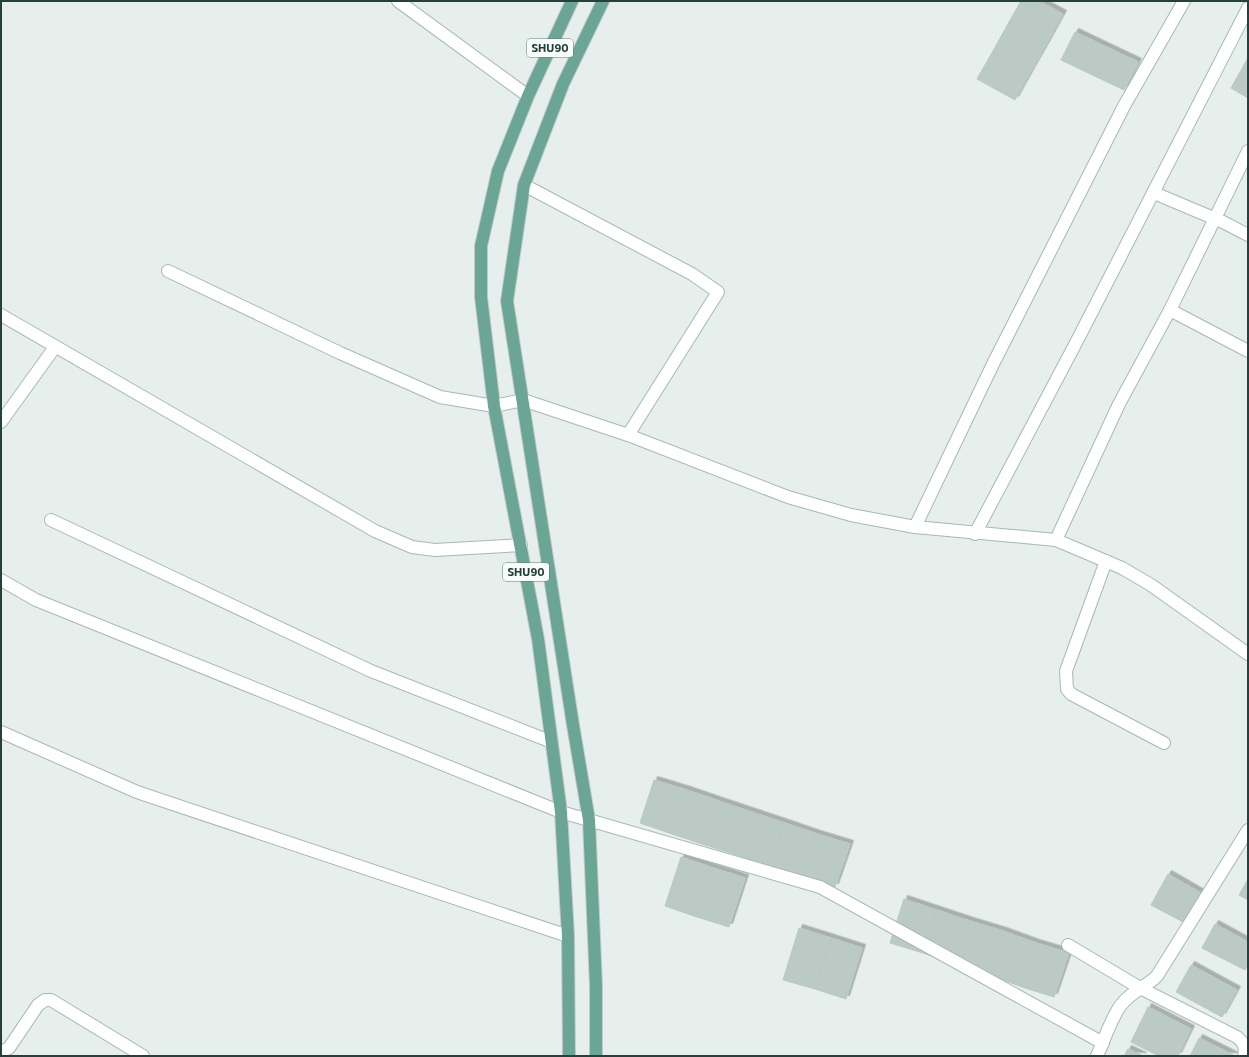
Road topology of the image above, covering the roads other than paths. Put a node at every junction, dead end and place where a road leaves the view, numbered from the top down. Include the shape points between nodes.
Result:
1 (398, 1) edge
2 (572, 1) edge
3 (603, 1) edge
4 (1184, 1) edge
5 (1248, 8) edge
6 (528, 96) junction
7 (1248, 151) edge
8 (524, 185) junction
9 (1154, 193) junction
10 (1215, 220) junction
11 (1248, 235) edge
12 (168, 271) dead end
13 (1170, 310) junction
14 (1, 315) edge
15 (55, 347) junction
16 (1248, 351) edge
17 (523, 400) junction
18 (494, 406) junction
19 (1, 422) edge
20 (628, 435) junction
21 (51, 520) dead end
22 (915, 527) junction
23 (975, 534) junction
24 (1056, 540) junction
25 (521, 545) junction
26 (1106, 561) junction
27 (1, 580) edge
28 (1248, 654) edge
29 (1, 732) edge
30 (552, 742) junction
31 (1164, 743) dead end
32 (561, 812) junction
33 (589, 820) junction
34 (1248, 830) edge
35 (568, 936) junction
36 (1068, 945) dead end
37 (1140, 988) junction
38 (1103, 1043) junction
39 (1, 1052) edge
40 (143, 1056) edge
41 (568, 1056) edge
42 (596, 1056) edge
43 (1097, 1056) edge
44 (1244, 1056) edge

1 - 6 street
2 - 6 main road, SHU90
3 - 8 main road via 563,84
4 - 22 street via 1124,106 993,364
5 - 9 street
6 - 18 main road, SHU90 via 498,171 481,246 481,297
7 - 10 street
8 - 17 main road via 507,301
8 - 20 street via 692,274 718,292
9 - 10 street
9 - 23 street
10 - 11 street
10 - 13 street
12 - 18 street via 440,398
13 - 16 street
13 - 24 street via 1119,404
14 - 15 street
15 - 19 street
15 - 25 street via 375,531 412,547 435,550
17 - 18 street
17 - 20 street
17 - 33 main road
18 - 25 main road, SHU90
20 - 22 street via 788,497 851,515
21 - 30 street via 371,671
22 - 23 street
23 - 24 street
24 - 26 street
25 - 30 main road, SHU90 via 538,639
26 - 28 street via 1151,585
26 - 31 street via 1066,671 1067,689 1071,694
27 - 32 street via 36,600
29 - 35 street via 137,792
30 - 32 main road, SHU90
32 - 33 street
32 - 35 main road, SHU90
33 - 38 street via 820,887
33 - 42 main road via 596,986
34 - 37 street via 1157,976
35 - 41 main road, SHU90
36 - 37 street
37 - 38 street via 1121,1006
37 - 44 street via 1237,1037 1244,1042
38 - 43 street
39 - 40 street via 9,1048 38,1005 45,1000 51,1000

